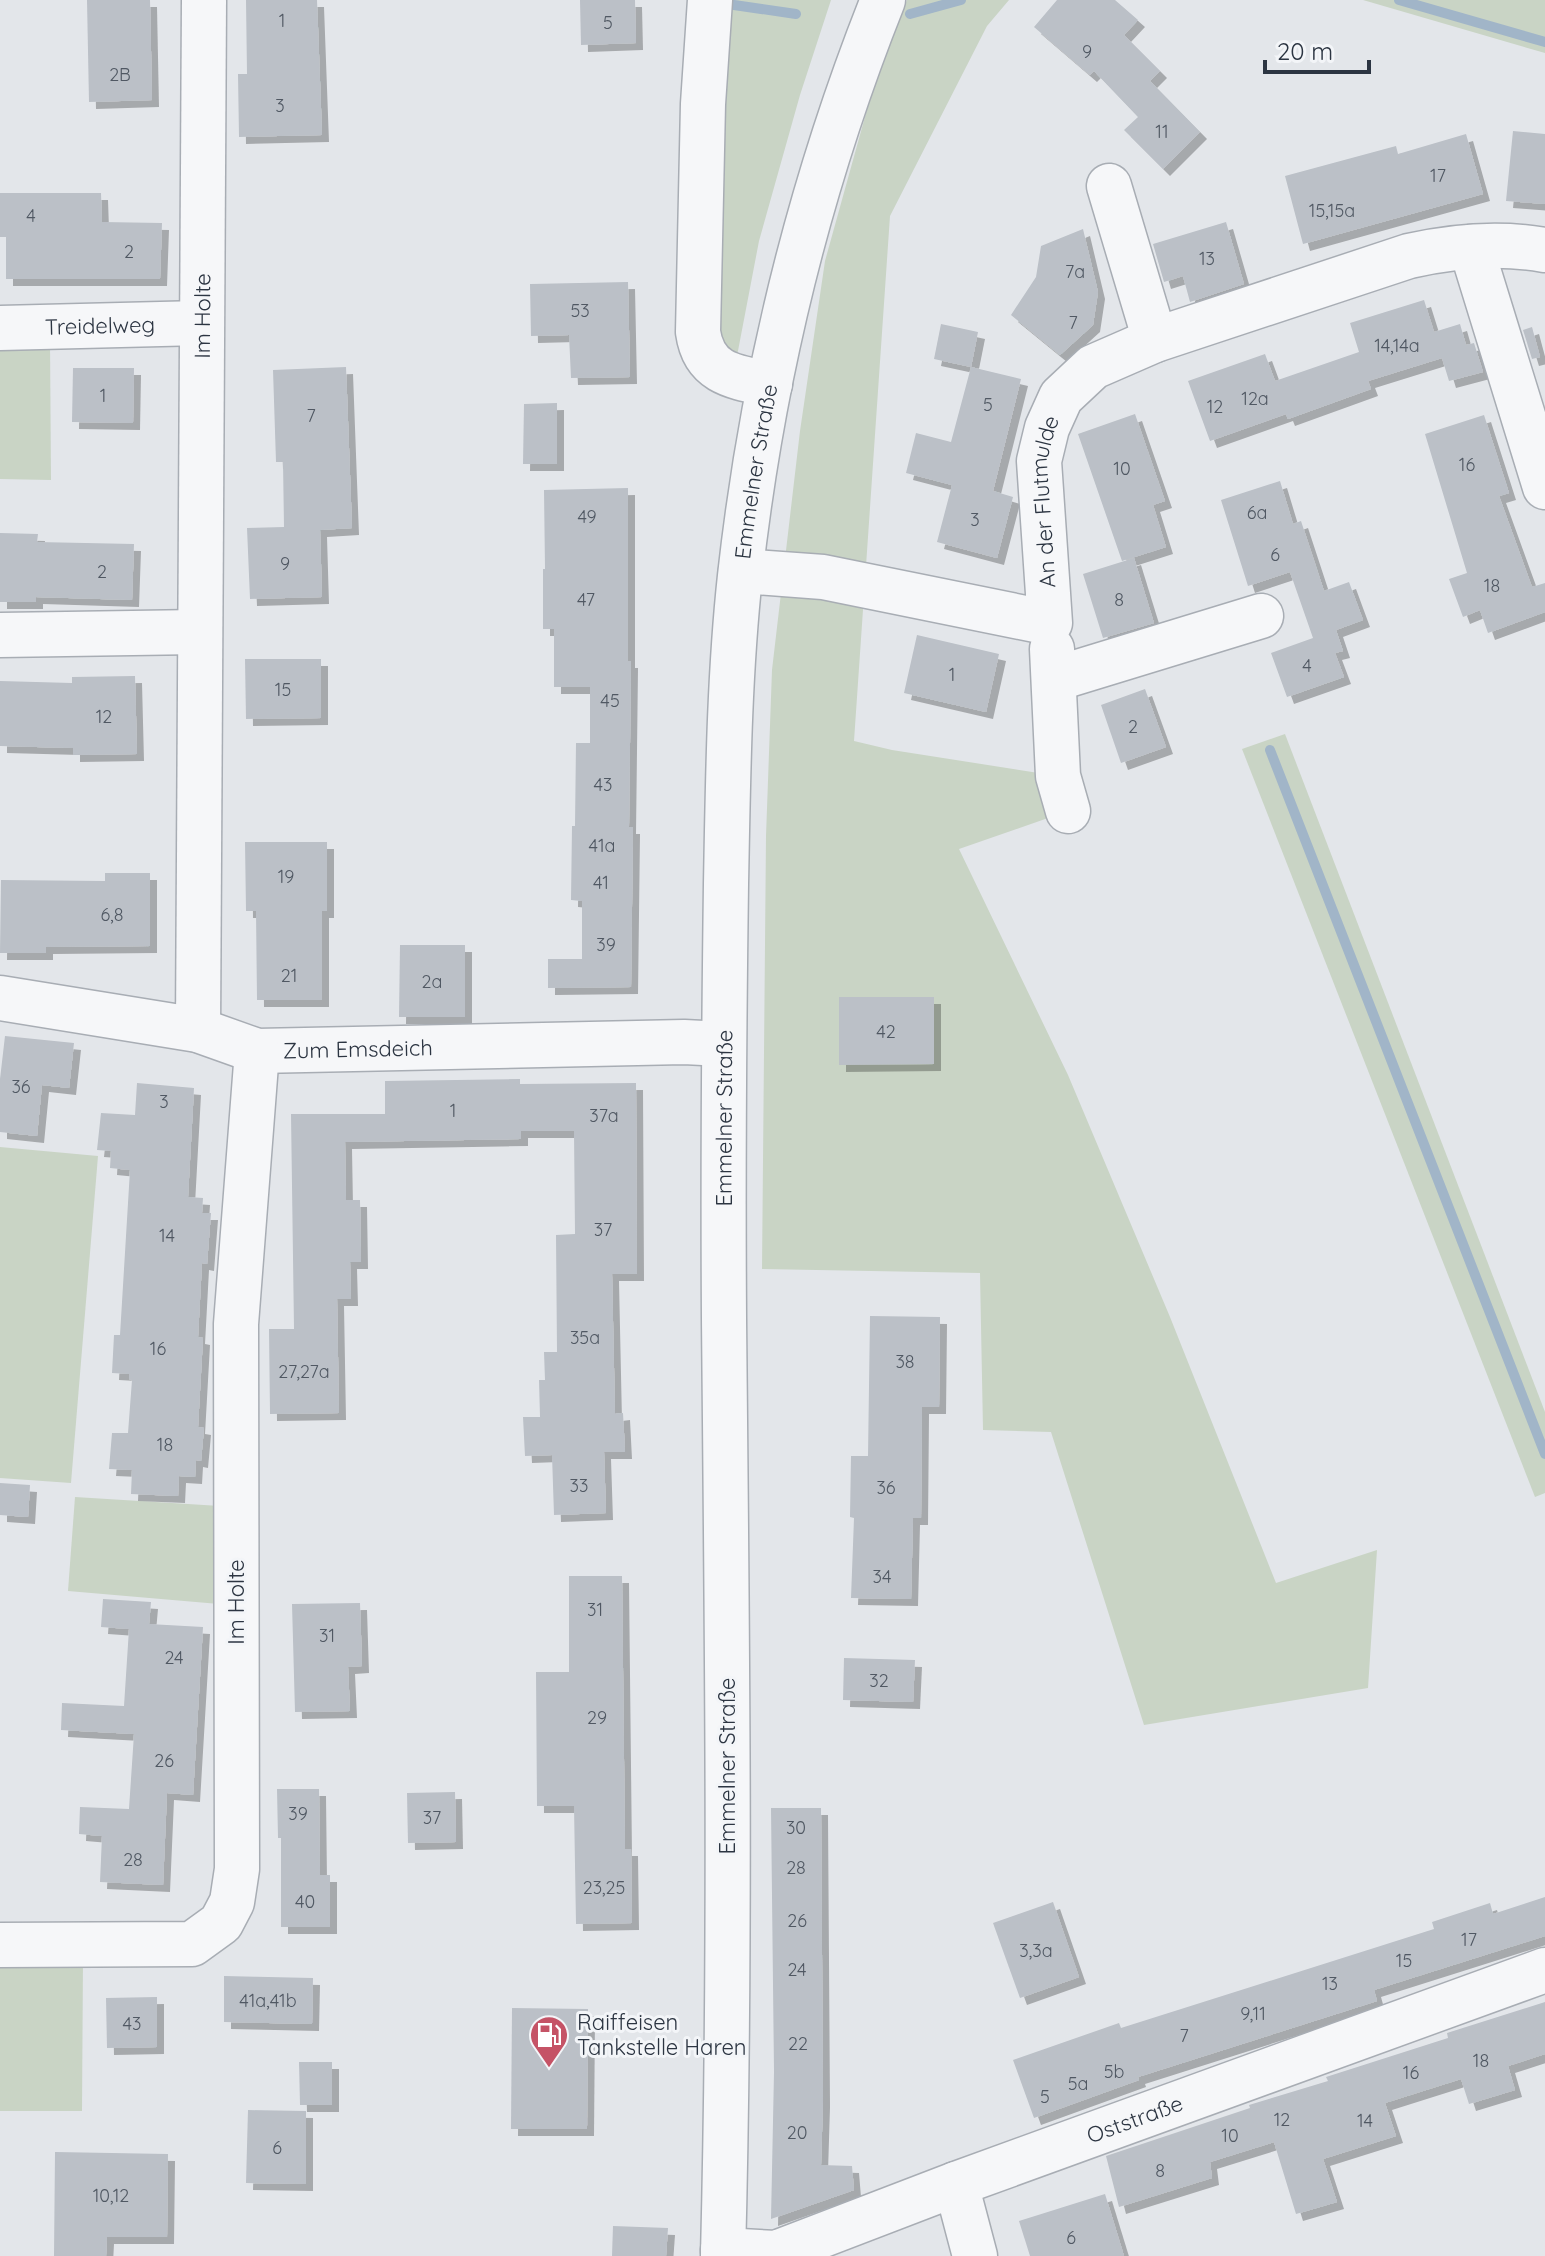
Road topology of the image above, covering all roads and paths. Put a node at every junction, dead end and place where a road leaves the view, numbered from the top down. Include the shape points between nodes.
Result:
1 (204, 0) edge
2 (883, 0) edge
3 (709, 7) edge
4 (1109, 186) dead end
5 (1471, 247) junction
6 (1545, 250) edge
7 (201, 323) junction
8 (0, 328) edge
9 (1155, 340) junction
10 (770, 384) junction
11 (1545, 487) edge
12 (741, 571) junction
13 (1261, 616) dead end
14 (1050, 623) junction
15 (199, 632) junction
16 (0, 635) edge
17 (1055, 679) junction
18 (1068, 811) dead end
19 (0, 998) edge
20 (198, 1030) junction
21 (723, 1044) junction
22 (257, 1051) junction
23 (0, 1945) edge
24 (1545, 1970) edge
25 (956, 2184) junction
26 (723, 2253) edge
27 (975, 2256) edge

1 - 7 street, Im Holte
2 - 10 street, Emmelner Straße via 853,75 804,238
3 - 10 street via 696,309 701,350 733,377
4 - 9 street
5 - 6 street, An der Flutmulde
5 - 9 street, An der Flutmulde via 1409,256
5 - 11 street
7 - 8 street, Treidelweg
7 - 15 street, Im Holte
9 - 14 street, An der Flutmulde via 1093,367 1061,397 1047,428 1039,461
10 - 12 street, Emmelner Straße
12 - 14 street, An der Flutmulde via 823,577
12 - 21 street, Emmelner Straße via 729,748
13 - 17 street
14 - 17 street, An der Flutmulde
15 - 16 street
15 - 20 street, Im Holte
17 - 18 street, An der Flutmulde via 1058,776
19 - 20 street, Zum Emsdeich
20 - 22 street, Zum Emsdeich
21 - 22 street, Zum Emsdeich
21 - 26 street, Emmelner Straße via 728,1759
22 - 23 street, Im Holte via 236,1324 237,1869 232,1902 221,1923 192,1944
24 - 25 street, Oststraße
25 - 26 street, Oststraße via 776,2253
25 - 27 street

